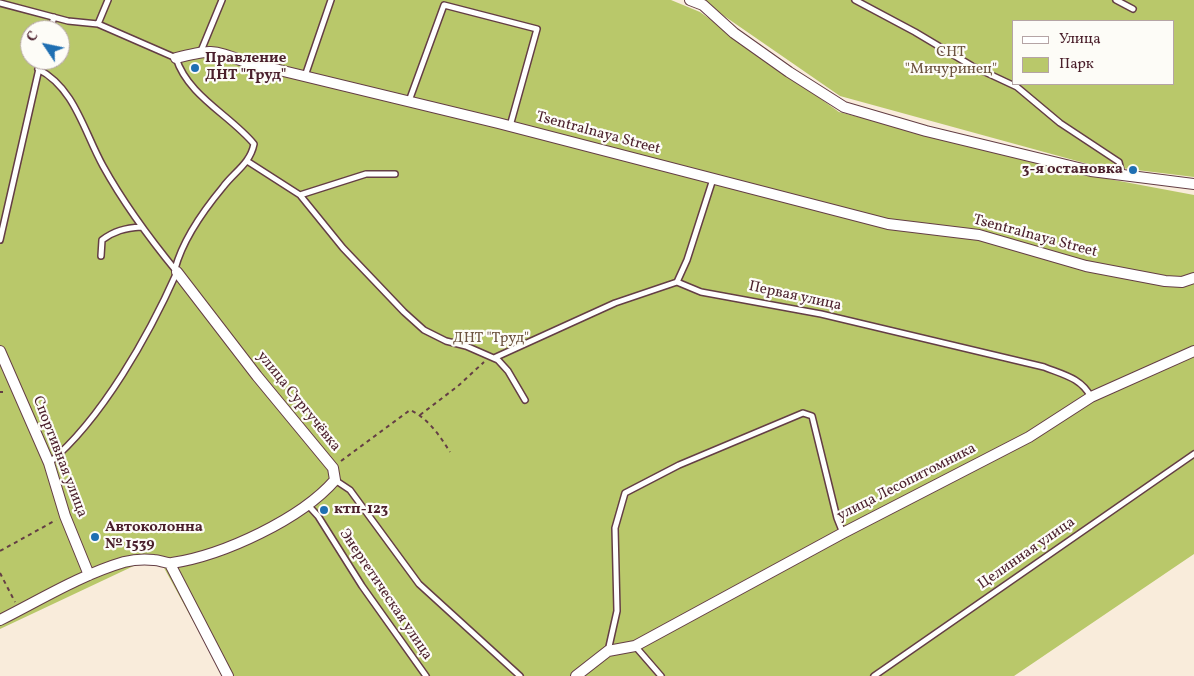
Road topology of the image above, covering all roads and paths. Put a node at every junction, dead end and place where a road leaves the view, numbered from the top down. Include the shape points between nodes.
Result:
1 (108, 0) edge
2 (222, 0) edge
3 (331, 0) edge
4 (690, 0) edge
5 (856, 0) edge
6 (1116, 0) edge
7 (4, 3) edge
8 (1133, 9) dead end
9 (54, 17) junction
10 (53, 20) edge
11 (98, 24) junction
12 (201, 51) junction
13 (176, 58) junction
14 (38, 70) edge
15 (40, 70) edge
16 (305, 76) junction
17 (1012, 85) edge
18 (1013, 85) edge
19 (409, 101) junction
20 (509, 126) junction
21 (247, 161) junction
22 (395, 174) dead end
23 (1122, 175) junction
24 (713, 179) junction
25 (1194, 184) edge
26 (300, 195) junction
27 (141, 227) junction
28 (0, 240) edge
29 (101, 256) dead end
30 (176, 271) junction
31 (1194, 278) edge
32 (677, 282) junction
33 (0, 351) edge
34 (1194, 351) edge
35 (492, 357) junction
36 (1092, 397) junction
37 (525, 400) dead end
38 (420, 415) junction
39 (450, 452) dead end
40 (1194, 454) edge
41 (49, 463) junction
42 (333, 468) junction
43 (335, 480) junction
44 (306, 504) junction
45 (65, 516) junction
46 (843, 533) junction
47 (0, 551) edge
48 (170, 564) junction
49 (0, 573) edge
50 (89, 574) junction
51 (20, 610) junction
52 (0, 620) edge
53 (634, 646) junction
54 (608, 651) junction
55 (228, 676) edge
56 (426, 676) edge
57 (520, 676) edge
58 (576, 676) edge
59 (661, 676) edge
60 (874, 676) edge

1 - 11 lane
2 - 12 lane
3 - 16 lane
4 - 23 street via 703,5 734,33 844,107 926,132 1091,171
5 - 17 lane via 972,66
6 - 8 lane
7 - 9 lane
9 - 10 lane
9 - 11 lane
11 - 13 lane
12 - 13 street, Tsentralnaya Street
12 - 16 street, Tsentralnaya Street via 217,52
13 - 21 lane via 179,69 190,83 254,144
14 - 28 lane
15 - 27 lane via 62,86 103,166
16 - 19 street, Tsentralnaya Street
18 - 23 lane via 1060,124 1119,162
19 - 20 street, Tsentralnaya Street
19 - 20 lane via 444,6 538,29
20 - 24 street, Tsentralnaya Street
21 - 26 lane
21 - 30 lane via 224,185 192,230 178,255
22 - 26 lane via 366,174
23 - 25 street
24 - 31 street, Tsentralnaya Street via 888,224 979,235 1086,266 1165,281 1182,282
24 - 32 lane
26 - 35 lane via 343,248 424,330
27 - 29 lane via 112,233 102,240
27 - 30 lane
30 - 41 lane via 166,297 114,387 65,451
30 - 42 street, улица Сургучёвка
32 - 35 lane via 615,303
32 - 36 lane, Первая улица via 701,292 821,314 1044,367 1077,379
33 - 41 street, Спортивная улица
34 - 36 street, улица Лесопитомника
35 - 37 lane via 508,371
35 - 38 path
36 - 46 street, улица Лесопитомника via 1030,437
38 - 39 path
38 - 42 path via 410,410 401,415
40 - 60 lane, Целинная улица
41 - 45 street, Спортивная улица
42 - 43 street, улица Сургучёвка
43 - 44 street
43 - 57 lane via 350,490 424,590
44 - 48 street via 250,540
44 - 56 lane, Энергетическая улица via 318,516 362,586
45 - 47 path
45 - 50 street, Спортивная улица
46 - 53 street, улица Лесопитомника
46 - 54 lane via 812,416 803,413 679,465 625,493 615,528 617,611
48 - 50 street via 154,560 126,562
48 - 55 street
49 - 51 path
50 - 51 street
51 - 52 street
53 - 54 street
53 - 59 lane
54 - 58 street

